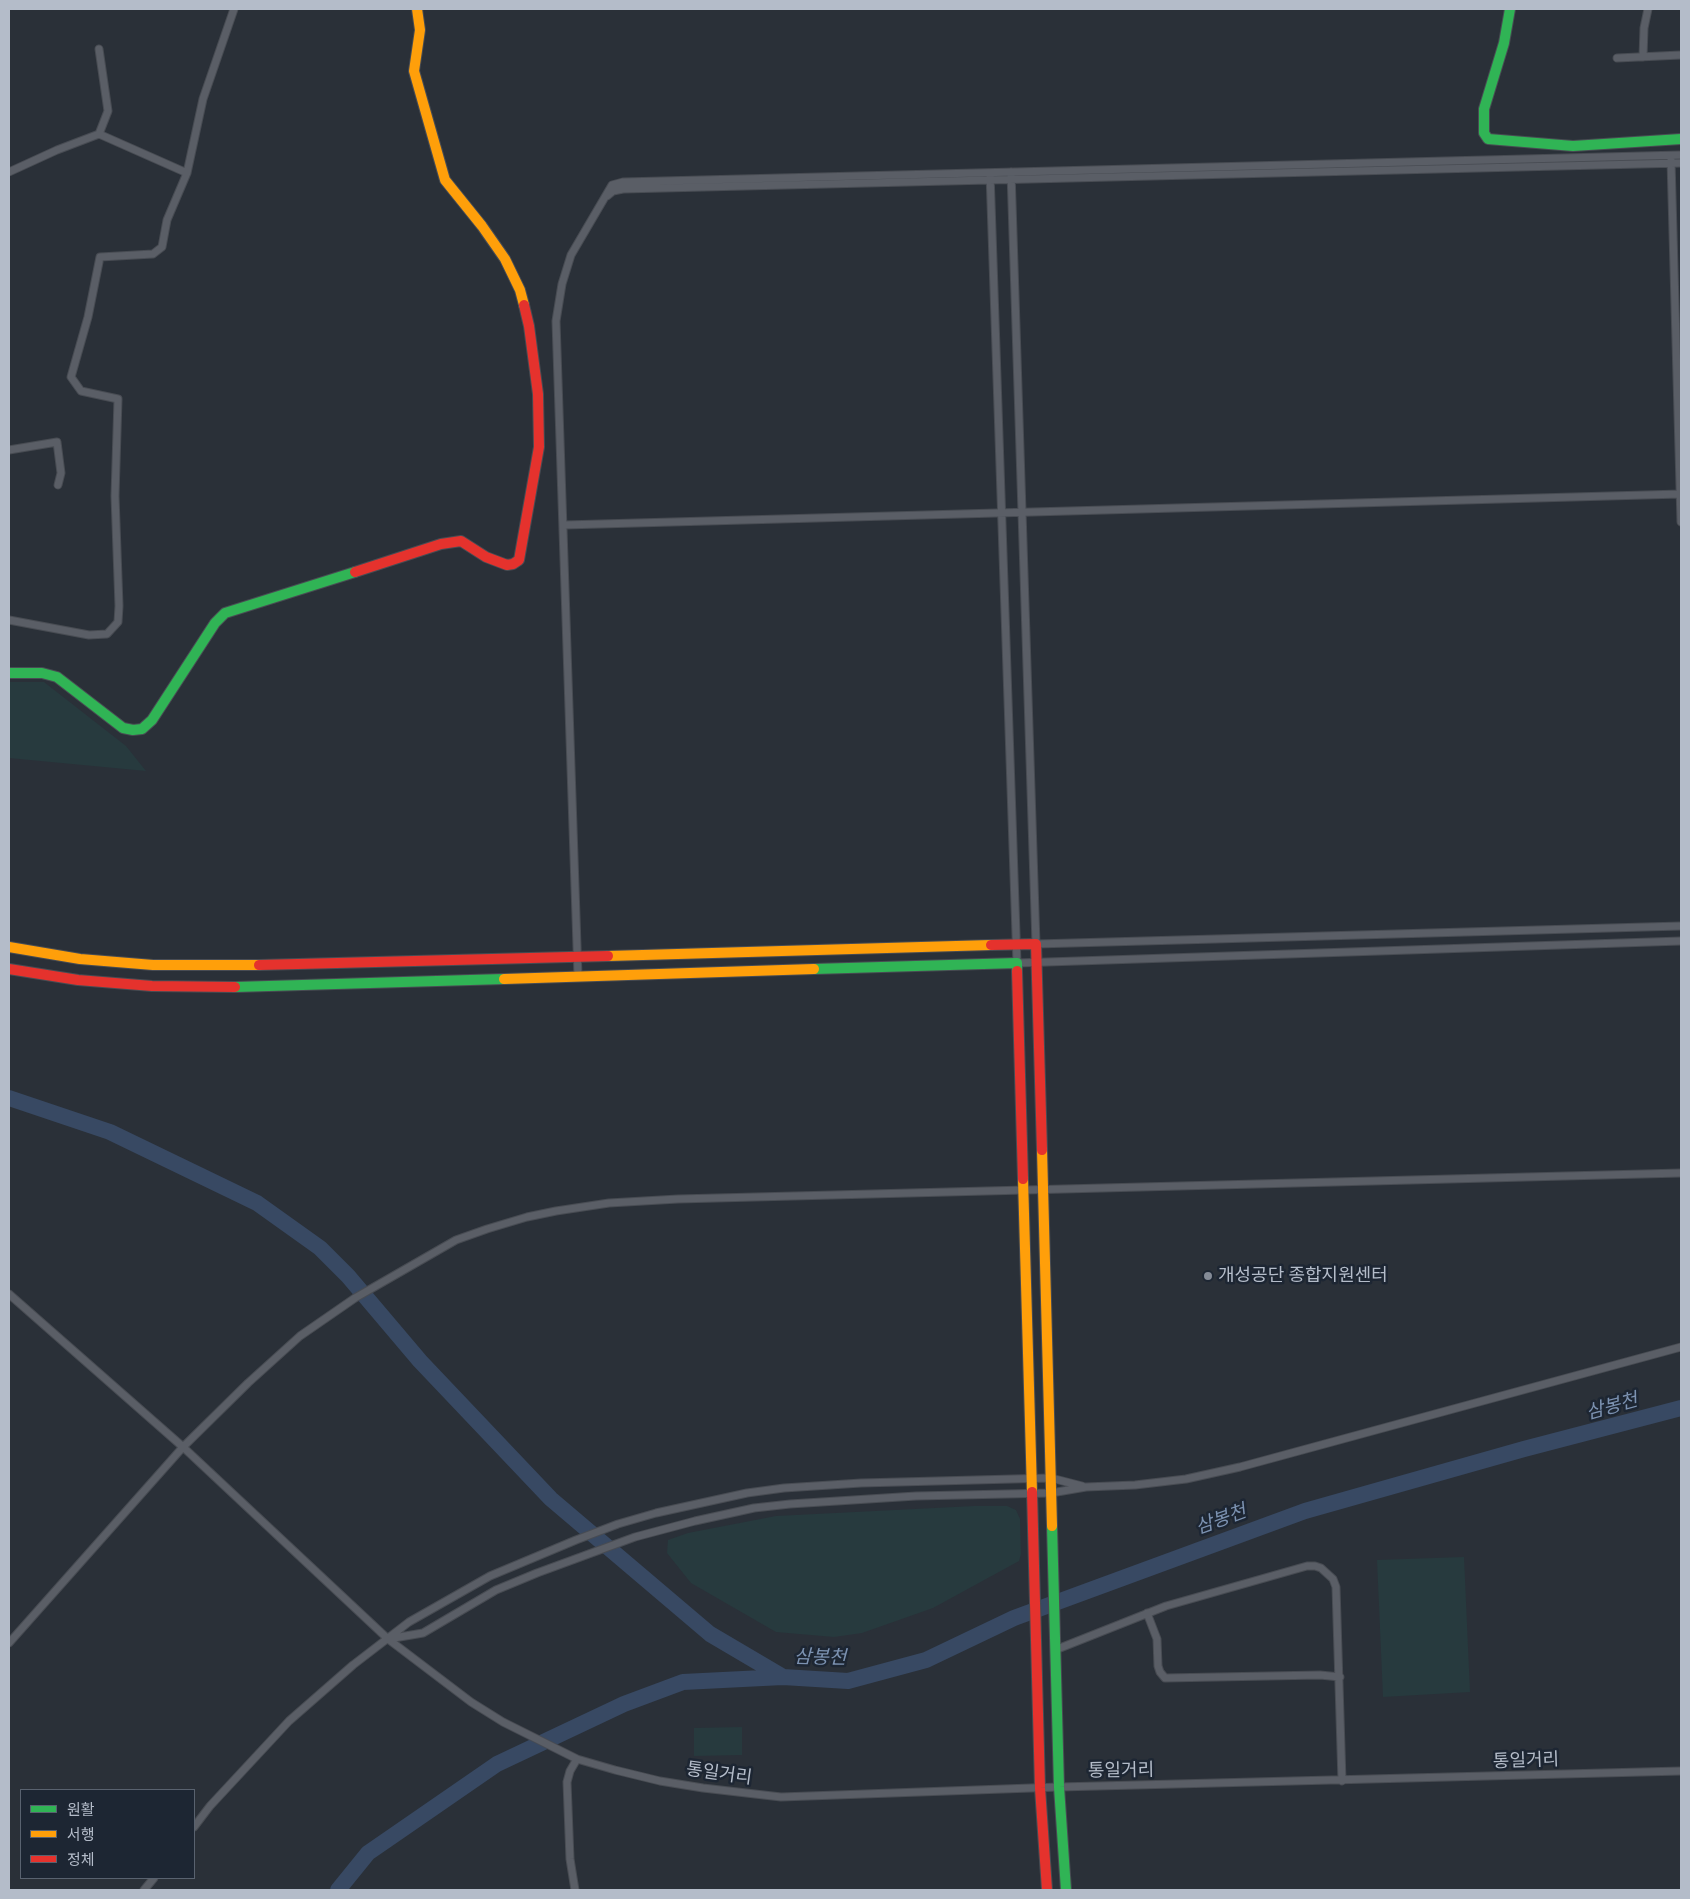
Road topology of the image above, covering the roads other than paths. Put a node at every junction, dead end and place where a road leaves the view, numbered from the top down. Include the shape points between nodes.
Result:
1 (234, 9) edge
2 (417, 9) edge
3 (1510, 9) edge
4 (1648, 9) edge
5 (98, 48) dead end
6 (1681, 55) edge
7 (1643, 57) junction
8 (1617, 58) dead end
9 (99, 134) junction
10 (1681, 139) edge
11 (1671, 155) junction
12 (1681, 155) edge
13 (1671, 163) junction
14 (1681, 163) edge
15 (9, 172) edge
16 (187, 173) junction
17 (990, 176) junction
18 (1011, 176) junction
19 (602, 199) junction
20 (9, 450) edge
21 (58, 485) dead end
22 (1681, 494) edge
23 (1022, 511) junction
24 (1001, 513) junction
25 (1681, 522) edge
26 (564, 525) junction
27 (9, 620) edge
28 (9, 673) edge
29 (1681, 926) edge
30 (1681, 941) edge
31 (1036, 944) junction
32 (1016, 945) junction
33 (9, 947) edge
34 (577, 957) junction
35 (1036, 962) junction
36 (1017, 963) junction
37 (9, 969) edge
38 (578, 976) junction
39 (1681, 1173) edge
40 (1042, 1189) junction
41 (1024, 1190) junction
42 (9, 1294) edge
43 (1681, 1347) edge
44 (183, 1447) junction
45 (1032, 1478) junction
46 (1051, 1478) junction
47 (1086, 1487) junction
48 (1051, 1492) junction
49 (1032, 1493) junction
50 (1147, 1614) junction
51 (388, 1639) junction
52 (9, 1643) edge
53 (1056, 1650) junction
54 (1340, 1677) junction
55 (577, 1759) junction
56 (1681, 1771) edge
57 (1342, 1781) junction
58 (1060, 1787) junction
59 (1040, 1788) junction
60 (195, 1826) edge
61 (153, 1879) edge
62 (144, 1890) edge
63 (574, 1890) edge
64 (1047, 1890) edge
65 (1066, 1890) edge

1 - 16 street via 203,99
2 - 28 main road via 420,30 414,71 445,180 505,259 520,290 528,326 538,394 539,447 518,560 507,565 486,557 461,541 442,544 225,613 215,623 152,720 142,729 123,728 57,676
3 - 10 main road via 1504,43 1484,109 1484,133 1488,139 1573,146
4 - 7 street
5 - 9 street via 108,111
6 - 7 street
7 - 8 street
9 - 15 street
9 - 16 street
11 - 12 street
11 - 13 street
11 - 18 street
13 - 14 street
13 - 18 street
13 - 22 street
16 - 27 street via 167,220 162,247 152,254 100,257 71,378 82,391 118,399 115,496 118,622 107,634 89,634
17 - 18 street
17 - 19 street via 623,189
17 - 19 street via 623,182 612,185
17 - 24 street
18 - 23 street
19 - 26 street via 571,255 556,321
20 - 21 street via 57,442 61,473
22 - 23 street
22 - 25 street
23 - 24 street
23 - 31 street
24 - 26 street
24 - 32 street
26 - 34 street
29 - 31 street
30 - 35 street
31 - 32 main road
31 - 35 main road
32 - 34 main road
32 - 36 street
33 - 34 main road via 80,959 153,965
34 - 38 street
35 - 36 street
35 - 40 main road
36 - 38 main road
36 - 41 main road
37 - 38 main road via 78,980 152,986 229,987
39 - 40 street
40 - 41 street
40 - 46 main road
41 - 44 street via 609,1203 556,1210 487,1229 456,1240 328,1315 273,1359
41 - 45 main road
42 - 44 street, 통일거리
43 - 47 street via 1240,1467 1169,1481
44 - 51 street, 통일거리
44 - 52 street
45 - 46 street
45 - 49 main road
45 - 51 street via 784,1488 656,1513 618,1524 490,1576 409,1622
46 - 47 street
46 - 48 main road
47 - 48 street
48 - 49 street
48 - 53 main road
49 - 51 street via 790,1504 729,1513 635,1537 596,1551 496,1590 423,1634
49 - 59 main road
50 - 53 street
50 - 54 street via 1158,1640 1158,1666 1165,1678
50 - 54 street via 1218,1590 1315,1566 1328,1573 1336,1587
51 - 55 street, 통일거리 via 503,1722
51 - 60 street via 289,1721
53 - 58 main road
54 - 57 street
55 - 59 street, 통일거리 via 660,1781 782,1797
55 - 63 street via 567,1782
56 - 57 street, 통일거리
57 - 58 street, 통일거리
58 - 59 street, 통일거리
58 - 65 main road
59 - 64 main road
61 - 62 street

